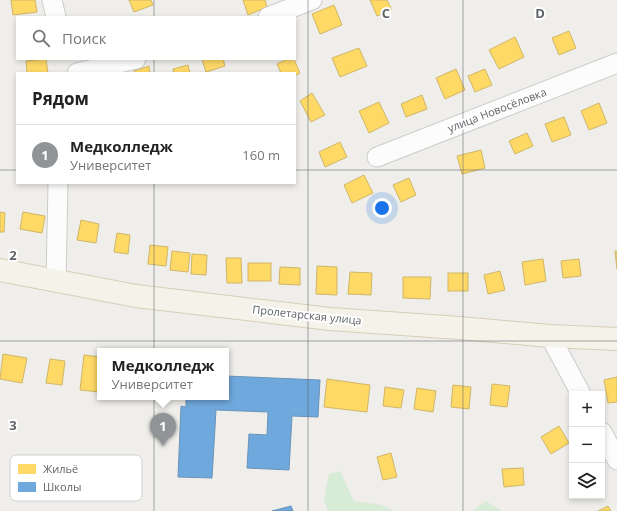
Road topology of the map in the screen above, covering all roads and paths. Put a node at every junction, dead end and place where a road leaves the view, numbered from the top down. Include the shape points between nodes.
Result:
1 (52, 0) edge
2 (312, 0) edge
3 (56, 16) edge
4 (271, 16) edge
5 (67, 60) edge
6 (132, 60) edge
7 (617, 63) edge
8 (71, 72) edge
9 (81, 72) edge
10 (377, 157) dead end
11 (58, 184) edge
12 (0, 270) edge
13 (56, 282) junction
14 (550, 336) junction
15 (617, 339) edge
16 (579, 391) edge
17 (605, 438) edge
18 (617, 460) edge

1 - 3 street
2 - 4 street
5 - 8 street
6 - 9 street
7 - 10 street, улица Новосёловка
11 - 13 street
12 - 13 main road, Пролетарская улица
13 - 14 main road, Пролетарская улица via 136,296 330,319
14 - 15 main road, Пролетарская улица
14 - 16 street
17 - 18 street

